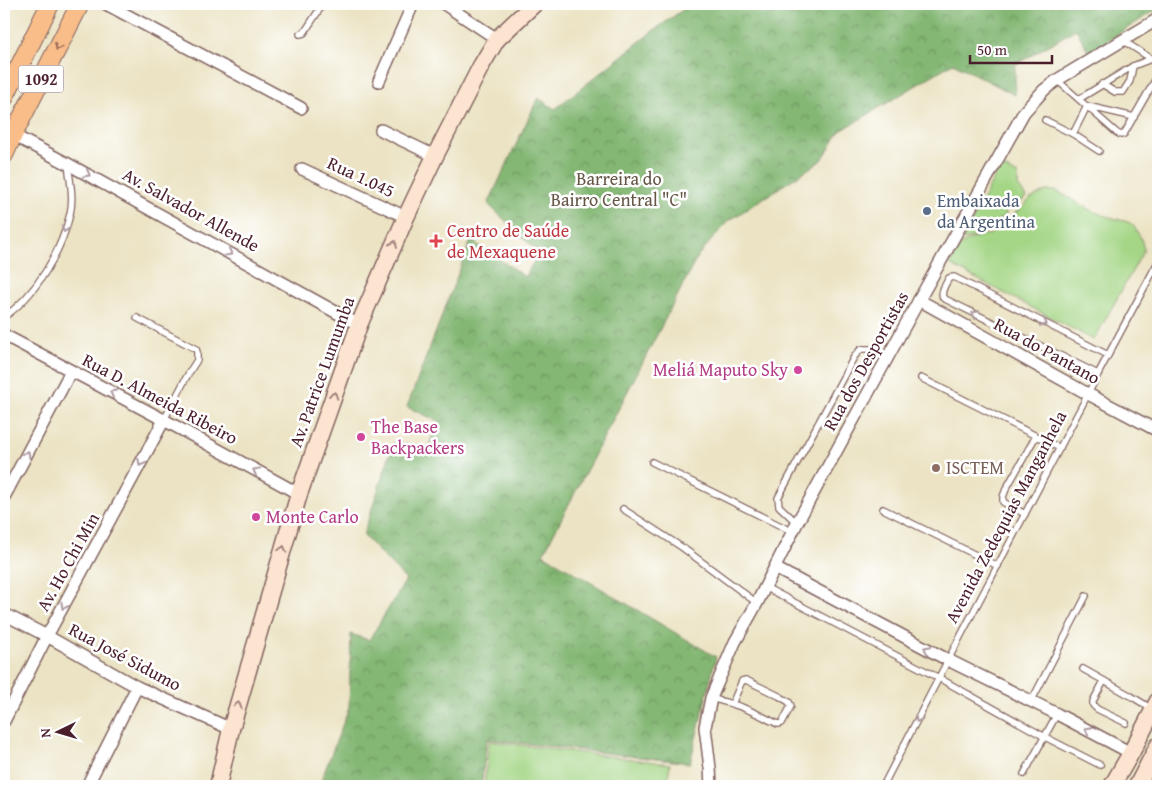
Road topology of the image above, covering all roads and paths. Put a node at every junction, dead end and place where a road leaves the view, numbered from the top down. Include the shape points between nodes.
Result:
1 (50, 4) edge
2 (80, 4) edge
3 (106, 4) edge
4 (323, 4) edge
5 (413, 4) edge
6 (444, 4) edge
7 (534, 4) edge
8 (1158, 19) edge
9 (300, 34) dead end
10 (497, 39) junction
11 (1122, 40) junction
12 (1151, 58) junction
13 (1158, 63) edge
14 (1133, 66) junction
15 (1158, 75) edge
16 (1057, 80) junction
17 (379, 81) dead end
18 (1102, 84) junction
19 (4, 98) edge
20 (1079, 99) junction
21 (1086, 106) junction
22 (301, 108) dead end
23 (1134, 117) junction
24 (1045, 120) dead end
25 (381, 130) dead end
26 (8, 133) edge
27 (1073, 134) junction
28 (1099, 151) dead end
29 (4, 155) edge
30 (434, 156) junction
31 (68, 164) junction
32 (302, 168) dead end
33 (406, 217) junction
34 (1158, 262) edge
35 (919, 300) junction
36 (4, 317) edge
37 (137, 318) dead end
38 (359, 325) junction
39 (4, 335) edge
40 (1108, 355) junction
41 (888, 358) junction
42 (71, 371) junction
43 (1098, 374) junction
44 (921, 378) dead end
45 (1088, 394) junction
46 (164, 420) junction
47 (1158, 431) edge
48 (1036, 436) junction
49 (1060, 448) junction
50 (652, 462) dead end
51 (299, 494) junction
52 (4, 497) edge
53 (623, 509) dead end
54 (883, 509) dead end
55 (1025, 514) junction
56 (795, 527) junction
57 (998, 566) junction
58 (775, 568) junction
59 (765, 587) junction
60 (1086, 596) dead end
61 (757, 602) junction
62 (4, 614) edge
63 (47, 636) junction
64 (948, 660) junction
65 (1083, 669) dead end
66 (939, 678) junction
67 (1104, 681) junction
68 (137, 687) junction
69 (711, 698) junction
70 (1031, 702) junction
71 (732, 704) junction
72 (1156, 706) edge
73 (1058, 714) junction
74 (4, 721) edge
75 (1126, 723) dead end
76 (231, 729) junction
77 (1045, 737) junction
78 (1158, 746) edge
79 (1131, 753) junction
80 (1100, 765) dead end
81 (1024, 774) dead end
82 (87, 786) edge
83 (218, 786) edge
84 (711, 786) edge
85 (883, 786) edge
86 (1112, 786) edge
87 (1137, 786) edge

1 - 19 main road, 1092
2 -> 26 main road, 1092
3 - 22 street
4 - 9 lane via 304,33
5 - 17 street
6 - 10 street
7 - 10 main road, Av. Patrice Lumumba
8 - 11 street, Rua dos Desportistas
10 - 30 main road, Av. Patrice Lumumba
11 - 12 lane
11 - 16 street, Rua dos Desportistas
12 - 13 lane
12 - 14 lane
14 - 18 lane
14 - 18 lane via 1130,82 1123,92 1115,92
15 - 23 lane
16 - 20 lane
16 - 35 street, Rua dos Desportistas via 1024,112
18 - 20 lane
20 - 21 lane
21 - 23 lane
21 - 23 lane via 1121,135
21 - 27 lane
24 - 27 lane
25 - 30 street
26 - 29 main road, 1092
26 - 31 street, Av. Salvador Allende
27 - 28 lane
30 - 33 main road, Av. Patrice Lumumba
31 -> 36 lane via 72,193 70,214 60,243 44,274 24,300
31 -> 38 street, Av. Salvador Allende
32 - 33 street, Rua 1.045
38 -> 33 main road, Av. Patrice Lumumba
34 - 40 lane, Avenida Zedequias Manganhela
35 - 41 street, Rua dos Desportistas
35 - 45 street, Rua do Pantano
37 - 46 lane via 197,352 197,360
51 -> 38 main road, Av. Patrice Lumumba
39 - 42 street, Rua D. Almeida Ribeiro
40 - 43 lane, Avenida Zedequias Manganhela
43 -> 40 lane via 943,298 942,291 949,278 954,277
41 - 56 street, Rua dos Desportistas
41 - 56 lane via 870,349 861,349 854,357 778,498 779,506
46 -> 42 street, Rua D. Almeida Ribeiro
52 -> 42 street
43 - 45 lane, Avenida Zedequias Manganhela
44 - 48 lane
45 - 47 street, Rua do Pantano
45 - 49 lane, Avenida Zedequias Manganhela
51 -> 46 street, Rua D. Almeida Ribeiro
46 -> 63 street, Av. Ho Chi Min
48 - 49 lane
48 - 55 lane via 1002,497 1003,502
49 - 55 lane, Avenida Zedequias Manganhela
50 - 56 lane
76 -> 51 main road, Av. Patrice Lumumba
53 - 61 lane
54 - 57 lane
55 - 57 lane, Avenida Zedequias Manganhela
56 - 58 street, Rua dos Desportistas
57 - 64 lane, Avenida Zedequias Manganhela
58 - 59 street, Rua dos Desportistas
64 -> 58 street
59 - 61 street, Rua dos Desportistas
59 - 66 lane
60 - 70 lane
61 - 69 street, Rua dos Desportistas via 735,642
62 - 63 street, Rua José Sidumo
63 - 68 street, Rua José Sidumo
63 - 74 street, Av. Ho Chi Min
64 - 66 lane, Avenida Zedequias Manganhela
64 - 70 street
65 - 67 lane
66 - 77 lane
66 -> 85 lane, Avenida Zedequias Manganhela
67 - 72 lane
67 - 75 lane via 1093,701 1094,707
68 - 76 street, Rua José Sidumo
68 - 82 street
69 - 71 lane
69 - 84 street, Rua dos Desportistas via 705,727
70 - 73 street
71 - 71 lane via 778,724 782,723 791,706 779,696 746,680 742,681
72 - 79 main road
73 - 77 lane
79 -> 73 street
76 - 83 main road, Av. Patrice Lumumba
77 - 80 lane
77 - 81 lane
78 - 87 main road
79 - 86 main road

